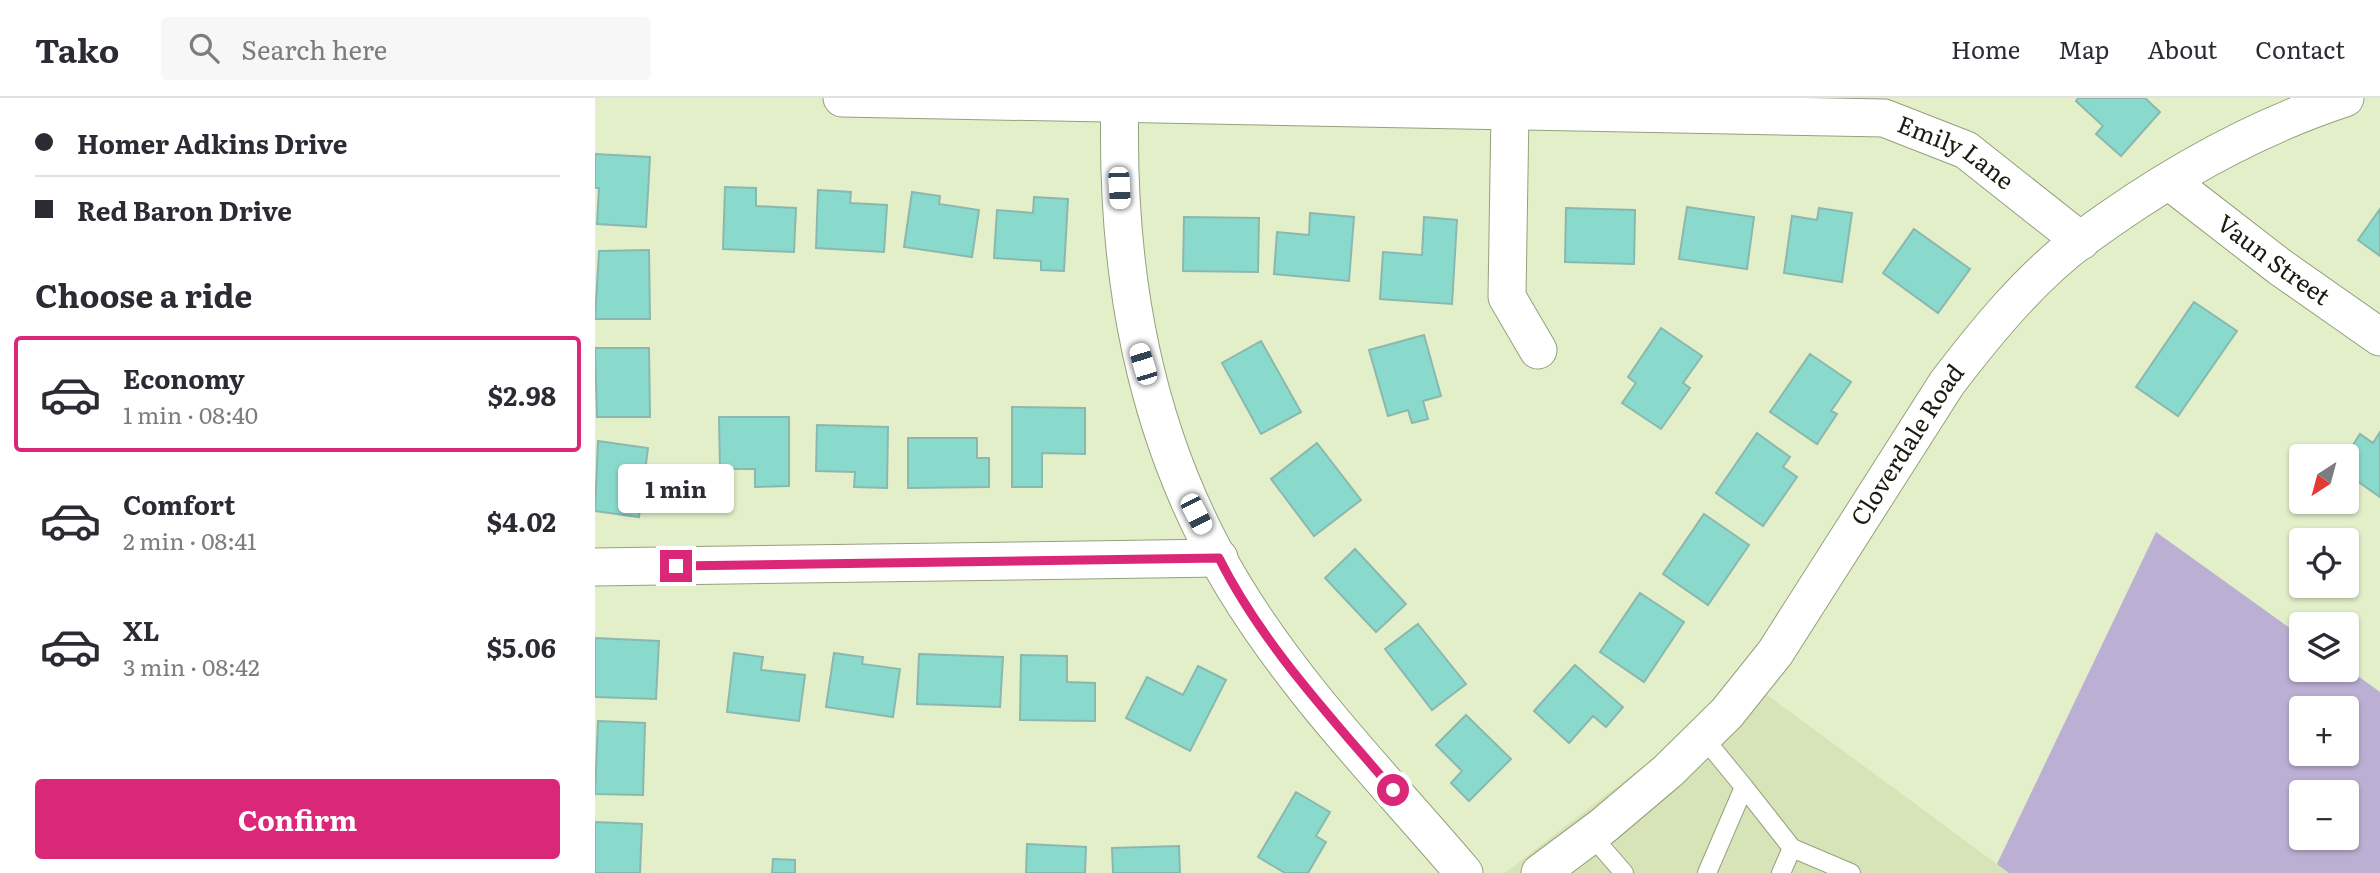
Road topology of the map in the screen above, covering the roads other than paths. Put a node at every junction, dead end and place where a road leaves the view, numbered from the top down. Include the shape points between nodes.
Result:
1 (842, 98) edge
2 (2345, 98) edge
3 (1119, 102) edge
4 (1587, 106) edge
5 (1510, 112) junction
6 (2169, 181) junction
7 (2081, 241) junction
8 (2380, 337) edge
9 (1538, 349) dead end
10 (1219, 558) junction
11 (595, 567) edge
12 (1703, 737) junction
13 (1744, 787) junction
14 (1591, 835) junction
15 (1792, 848) junction
16 (1464, 873) edge
17 (1540, 873) edge
18 (1624, 873) edge
19 (1707, 873) edge
20 (1781, 873) edge
21 (1850, 873) edge

1 - 3 street, Emily Lane
2 - 6 street, Cloverdale Road via 2238,142
3 - 5 street, Emily Lane
3 - 10 street via 1123,251 1136,339 1166,440
4 - 5 street, Emily Lane
4 - 7 street, Emily Lane via 1884,118 1966,150
5 - 9 street via 1507,297
6 - 7 street, Cloverdale Road
6 - 8 street, Vaun Street
7 - 12 street, Cloverdale Road via 2030,287 1955,373 1775,653
10 - 11 street
10 - 16 street via 1267,635 1322,708
12 - 13 lane
12 - 14 street, Cloverdale Road
13 - 15 lane
13 - 19 lane
14 - 17 street, Cloverdale Road
14 - 18 lane
15 - 20 lane
15 - 21 lane

